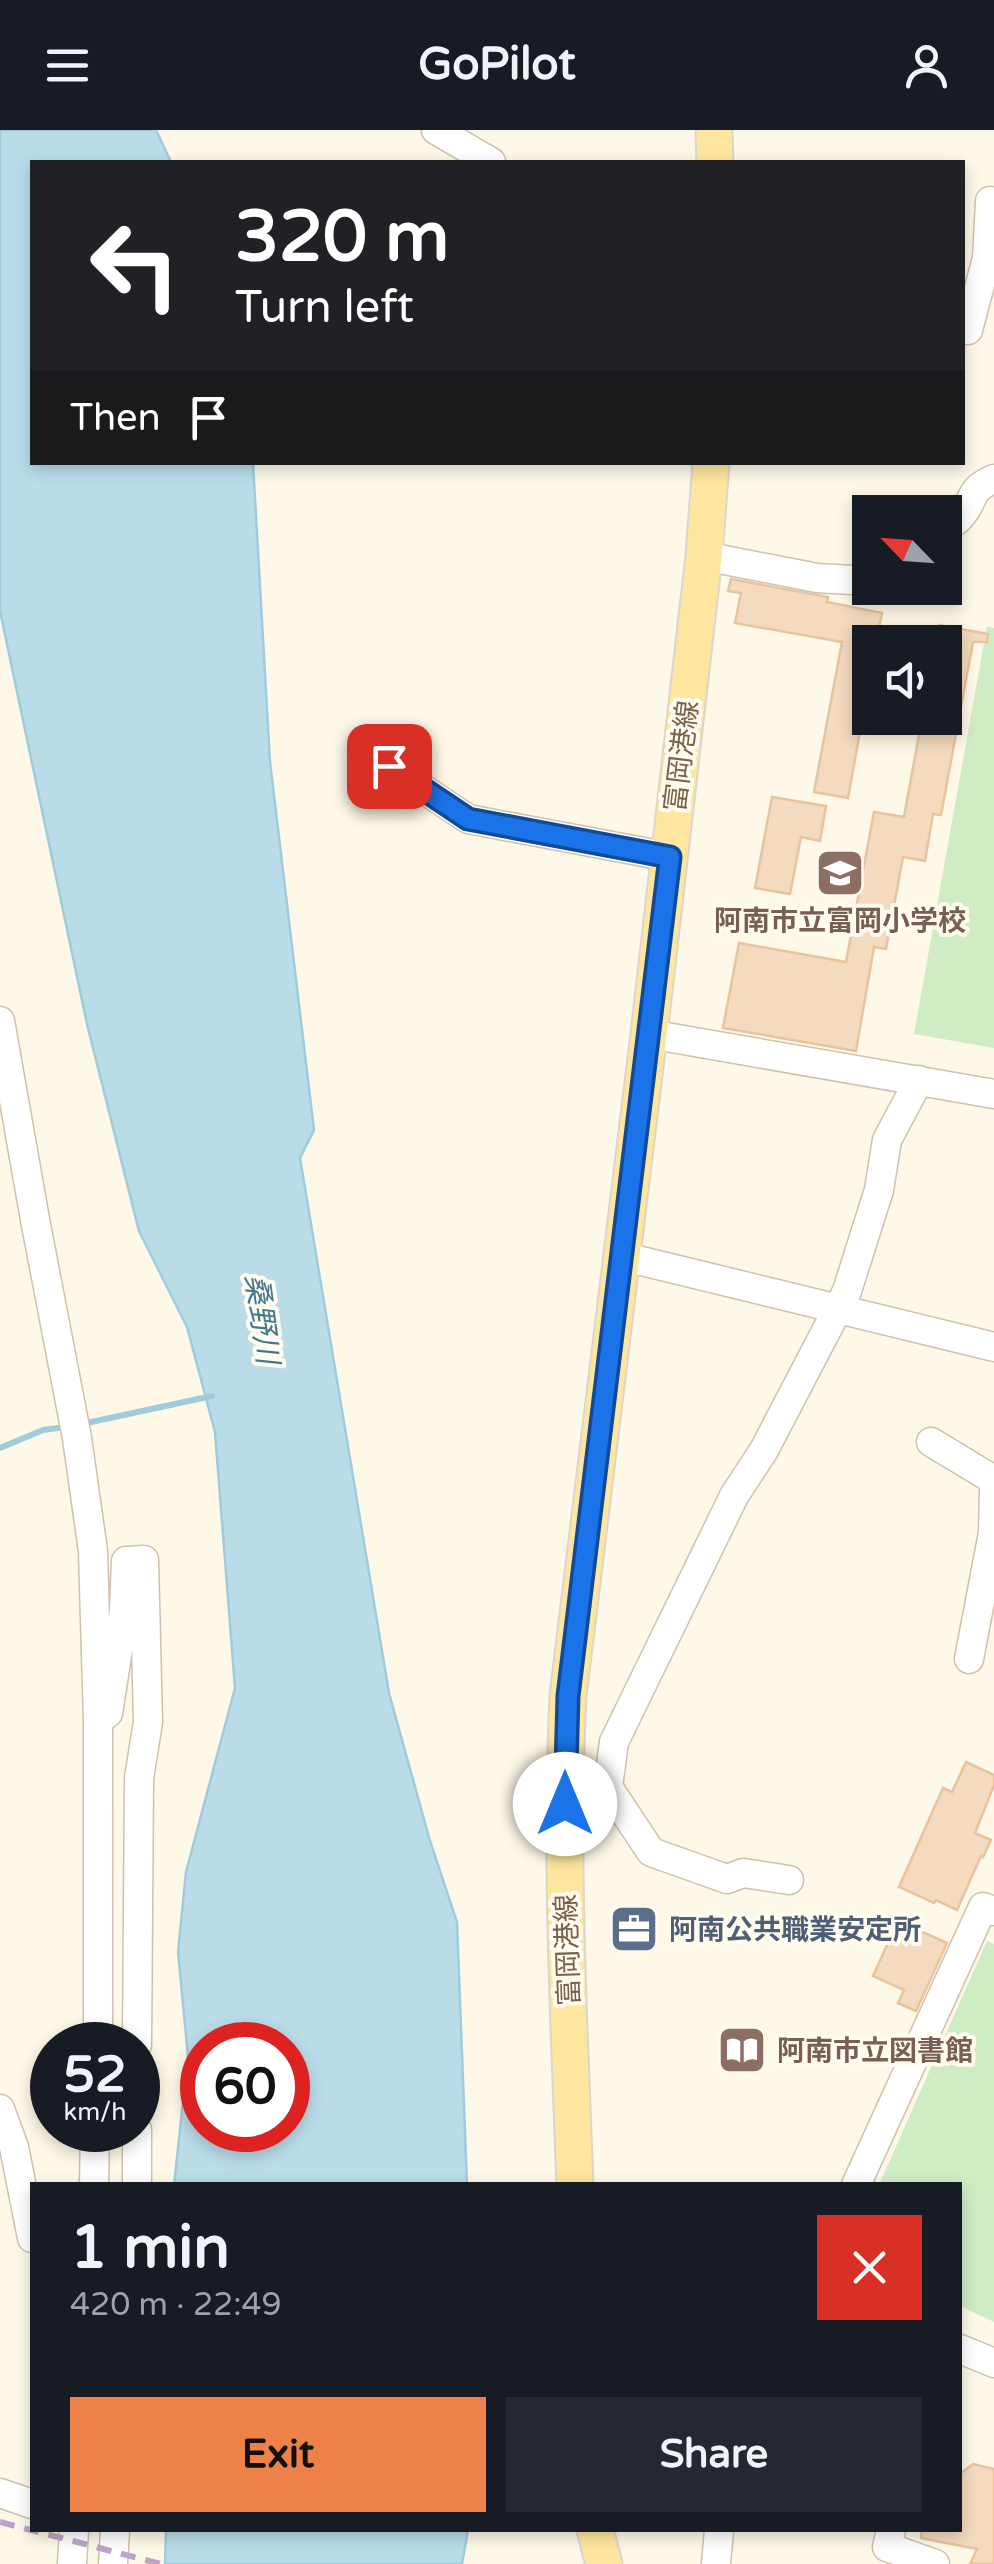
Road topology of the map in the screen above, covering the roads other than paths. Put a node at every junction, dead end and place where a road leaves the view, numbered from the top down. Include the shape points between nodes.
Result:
1 (436, 130) edge
2 (714, 130) edge
3 (488, 160) edge
4 (715, 160) edge
5 (982, 200) edge
6 (965, 329) edge
7 (711, 465) edge
8 (994, 478) edge
9 (962, 514) edge
10 (704, 556) junction
11 (852, 580) edge
12 (389, 766) dead end
13 (670, 857) junction
14 (0, 1021) edge
15 (649, 1034) junction
16 (919, 1080) junction
17 (994, 1094) edge
18 (620, 1256) junction
19 (838, 1308) junction
20 (994, 1347) edge
21 (931, 1442) dead end
22 (994, 1480) edge
23 (994, 1488) edge
24 (969, 1659) dead end
25 (98, 1720) junction
26 (608, 1787) junction
27 (565, 1804) junction
28 (788, 1880) dead end
29 (994, 1911) edge
30 (98, 2022) edge
31 (138, 2022) edge
32 (0, 2109) edge
33 (95, 2152) edge
34 (137, 2152) edge
35 (94, 2182) edge
36 (136, 2182) edge
37 (574, 2182) edge
38 (857, 2182) edge
39 (30, 2228) edge
40 (962, 2350) edge
41 (994, 2363) edge
42 (0, 2493) edge
43 (30, 2503) edge
44 (74, 2532) edge
45 (115, 2532) edge
46 (596, 2532) edge
47 (720, 2532) edge
48 (891, 2532) edge
49 (72, 2564) edge
50 (113, 2564) edge
51 (604, 2564) edge
52 (716, 2564) edge
53 (936, 2564) edge

1 - 3 street
2 - 4 main road
5 - 6 street via 987,258
7 - 10 main road, 富岡港線
8 - 9 street via 975,490
10 - 11 street
10 - 13 main road, 富岡港線
12 - 13 street via 468,819
13 - 15 main road, 富岡港線
14 - 25 street via 94,1551
15 - 16 street
15 - 18 main road, 富岡港線
16 - 17 street
16 - 19 street via 887,1140 879,1190
18 - 19 street
18 - 27 main road, 富岡港線 via 568,1696
19 - 20 street
19 - 26 street via 734,1496 614,1742
21 - 22 street
23 - 24 street via 994,1533
25 - 30 street
25 - 31 street via 108,1713 126,1561 144,1560 148,1722 139,1778
26 - 27 street
26 - 28 street via 651,1852 727,1878 743,1873
27 - 37 main road, 富岡港線
29 - 38 street via 984,1906
32 - 39 street
33 - 35 street
34 - 36 street
40 - 41 street
42 - 43 street
44 - 49 street
45 - 50 street
46 - 51 main road
47 - 52 street
48 - 53 street via 888,2547

